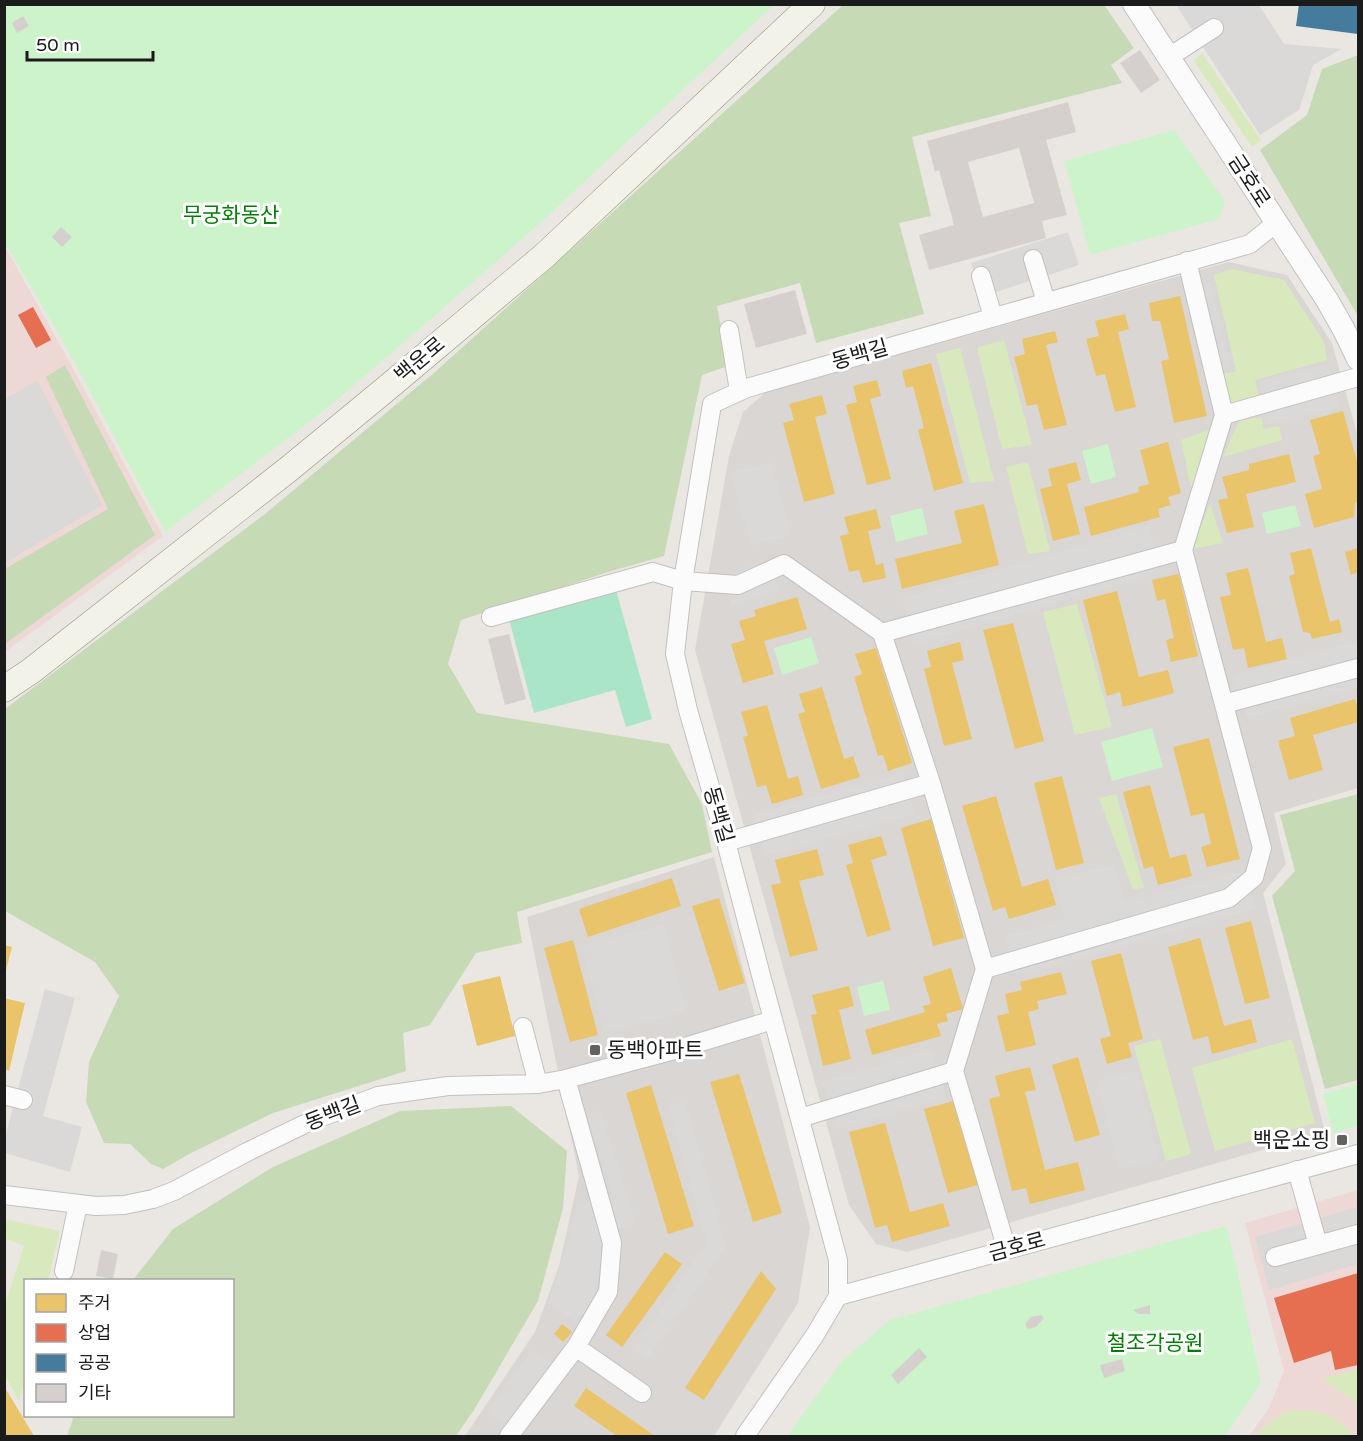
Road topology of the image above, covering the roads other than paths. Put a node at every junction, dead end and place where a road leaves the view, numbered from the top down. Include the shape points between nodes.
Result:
1 (812, 4) edge
2 (1134, 4) edge
3 (1214, 28) dead end
4 (1169, 57) junction
5 (1276, 223) junction
6 (1033, 259) dead end
7 (1187, 261) junction
8 (981, 276) dead end
9 (1046, 302) junction
10 (993, 317) junction
11 (729, 330) dead end
12 (1359, 360) edge
13 (1359, 377) edge
14 (740, 391) junction
15 (1224, 415) junction
16 (1183, 550) junction
17 (684, 581) junction
18 (491, 616) dead end
19 (882, 633) junction
20 (1359, 668) edge
21 (4, 689) edge
22 (1224, 704) junction
23 (931, 783) junction
24 (726, 842) junction
25 (986, 969) junction
26 (773, 1020) junction
27 (523, 1027) dead end
28 (954, 1071) junction
29 (566, 1079) junction
30 (538, 1084) junction
31 (4, 1095) edge
32 (23, 1100) dead end
33 (800, 1118) junction
34 (1359, 1154) edge
35 (1297, 1170) junction
36 (4, 1195) edge
37 (78, 1204) junction
38 (1359, 1234) edge
39 (1318, 1245) junction
40 (1007, 1250) junction
41 (1275, 1257) dead end
42 (64, 1271) dead end
43 (838, 1296) junction
44 (576, 1347) junction
45 (642, 1393) dead end
46 (509, 1437) edge
47 (745, 1437) edge

1 - 21 main road, 백운로 via 535,263 290,468
2 - 4 street, 금호로
3 - 4 street
4 - 5 street, 금호로
5 - 7 street, 동백길 via 1250,244
5 - 12 street, 금호로 via 1327,300
6 - 9 street
7 - 9 street, 동백길
7 - 15 street
8 - 10 street
9 - 10 street, 동백길
10 - 14 street, 동백길
11 - 14 street
13 - 15 street
14 - 17 street, 동백길 via 712,404
15 - 16 street
16 - 19 street
16 - 22 street
17 - 18 street via 652,572
17 - 19 street via 738,585 784,564
17 - 24 street, 동백길 via 675,654
19 - 23 street
20 - 22 street
22 - 25 street via 1262,848 1254,877 1229,897
23 - 24 street
23 - 25 street
24 - 26 street, 동백길
25 - 28 street
26 - 29 street, 동백길
26 - 33 street
27 - 30 street
28 - 33 street
28 - 40 street
29 - 30 street, 동백길
29 - 44 street via 612,1243 608,1292
30 - 37 street, 동백길 via 448,1086 378,1096 311,1120 174,1191 124,1205
31 - 32 street
33 - 43 street via 838,1260
34 - 35 street, 금호로
35 - 39 street
35 - 40 street, 금호로
36 - 37 street, 동백길
37 - 42 street
38 - 39 street
39 - 41 street
40 - 43 street, 금호로
43 - 47 street
44 - 45 street
44 - 46 street

